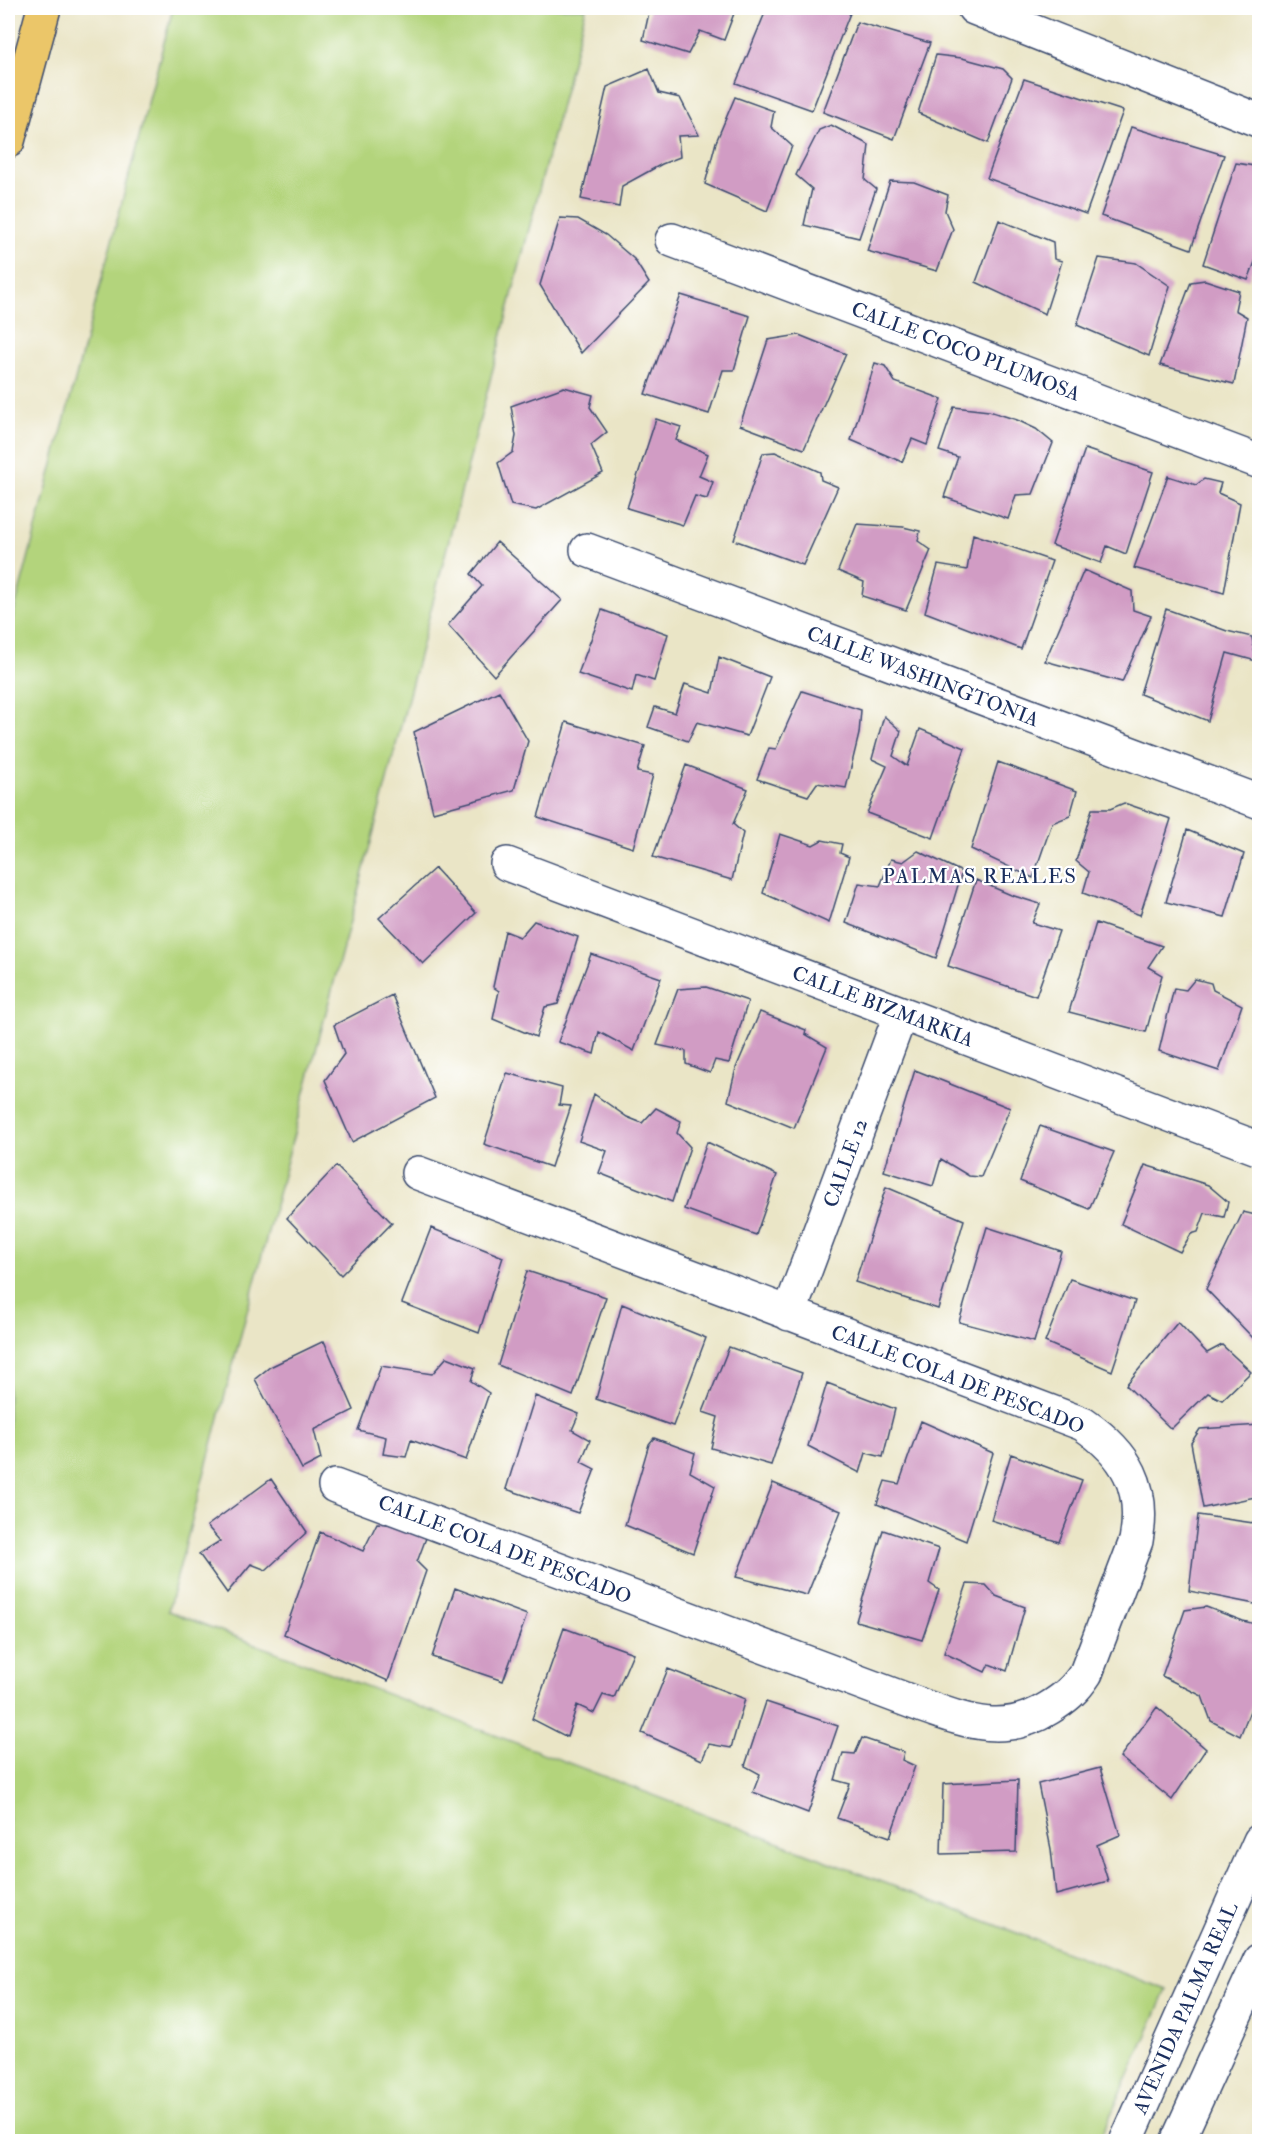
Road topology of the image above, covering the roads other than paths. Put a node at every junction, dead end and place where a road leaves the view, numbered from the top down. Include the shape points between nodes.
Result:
1 (44, 8) edge
2 (974, 8) edge
3 (1260, 121) edge
4 (8, 141) edge
5 (672, 240) dead end
6 (1260, 462) edge
7 (587, 550) dead end
8 (1260, 802) edge
9 (507, 864) dead end
10 (901, 1013) junction
11 (1260, 1149) edge
12 (418, 1173) dead end
13 (789, 1314) junction
14 (335, 1486) dead end
15 (1260, 1841) edge
16 (1260, 1960) edge
17 (1126, 2142) edge
18 (1177, 2142) edge

1 - 4 main road
2 - 3 street
5 - 6 street, CALLE COCO PLUMOSA
7 - 8 street, CALLE WASHINGTONIA
9 - 10 street, CALLE BIZMARKIA
10 - 11 street, CALLE BIZMARKIA
10 - 13 street, CALLE 12
12 - 13 street, CALLE COLA DE PESCADO
13 - 14 street, CALLE COLA DE PESCADO via 1083,1425 1117,1451 1136,1490 1140,1522 1136,1541 1086,1673 1076,1689 1060,1701 1023,1721 1005,1725 961,1720
15 - 17 street, AVENIDA PALMA REAL
16 - 18 street

